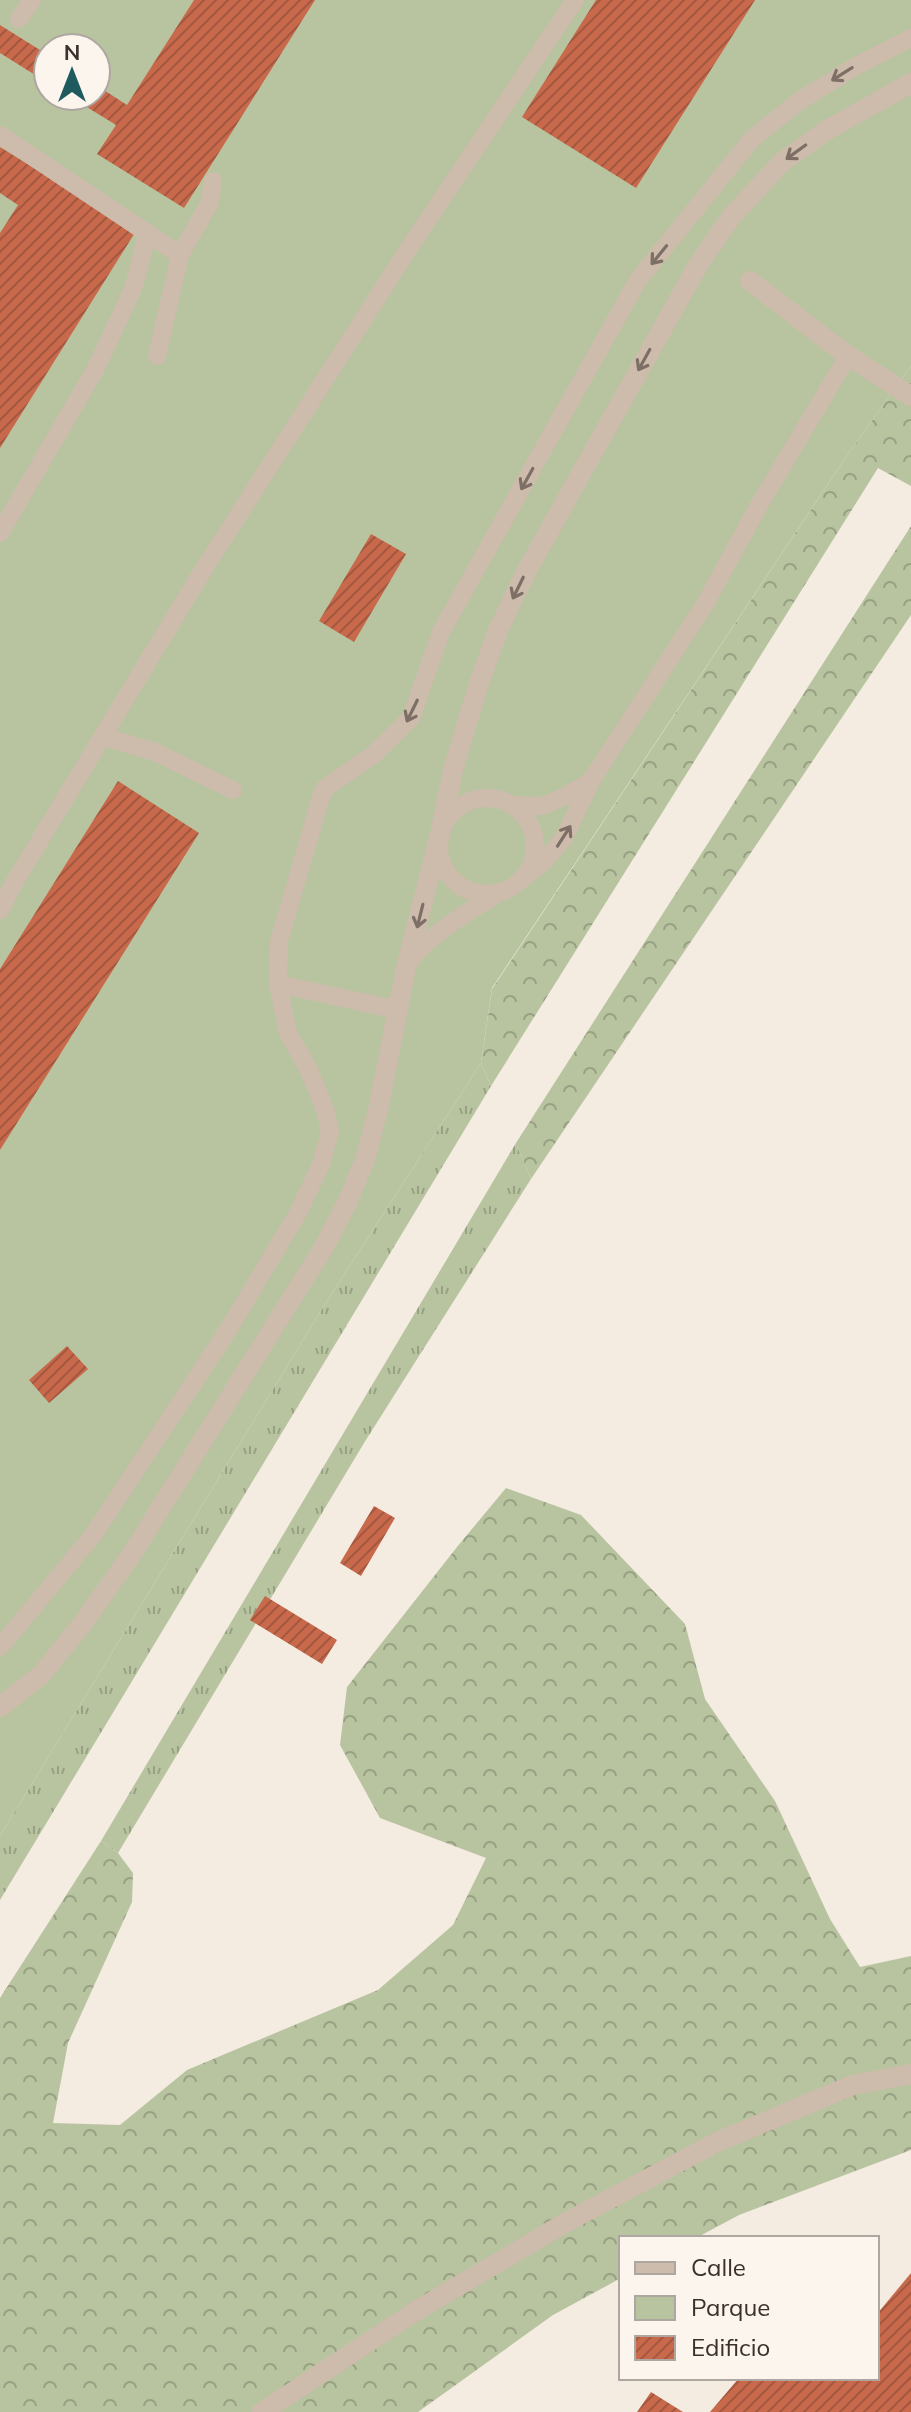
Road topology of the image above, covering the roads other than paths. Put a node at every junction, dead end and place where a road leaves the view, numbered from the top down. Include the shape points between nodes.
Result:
1 (32, 0) edge
2 (575, 0) edge
3 (19, 19) dead end
4 (911, 38) edge
5 (911, 83) edge
6 (0, 135) edge
7 (213, 181) dead end
8 (148, 233) junction
9 (180, 255) junction
10 (750, 281) dead end
11 (157, 356) dead end
12 (848, 356) junction
13 (911, 396) edge
14 (0, 533) edge
15 (104, 737) junction
16 (591, 781) junction
17 (233, 790) dead end
18 (512, 805) junction
19 (440, 834) junction
20 (521, 880) junction
21 (500, 893) junction
22 (0, 910) edge
23 (408, 963) junction
24 (278, 984) junction
25 (398, 1010) junction
26 (0, 1647) edge
27 (0, 1707) edge
28 (911, 2074) edge
29 (262, 2412) edge

1 - 3 lane
2 - 15 lane via 392,273
4 -> 24 lane via 798,102 752,139 638,280 441,632 411,718 373,755 325,788 279,941
5 -> 19 street via 783,161 731,217 697,267 499,628 453,770
6 - 8 lane
7 - 9 lane via 209,204
8 - 9 lane
8 - 14 lane via 133,289 95,370
9 - 11 lane
10 - 12 street
12 - 13 street
12 - 16 lane via 705,604
15 - 17 lane via 155,752
15 - 22 lane
16 - 18 lane via 542,806
20 -> 16 lane via 564,838
18 - 19 lane via 474,800 453,812
18 - 20 lane via 534,834 534,859
19 - 21 lane via 440,859 453,880 475,893
19 -> 23 street
20 - 21 lane
21 - 23 lane via 455,919
23 - 25 street
24 - 25 lane
24 - 26 lane via 288,1033 326,1112 330,1132 321,1164 228,1330 94,1534
25 - 27 street via 365,1160 324,1247 86,1619 41,1675
28 - 29 street via 853,2085 717,2142 416,2311

